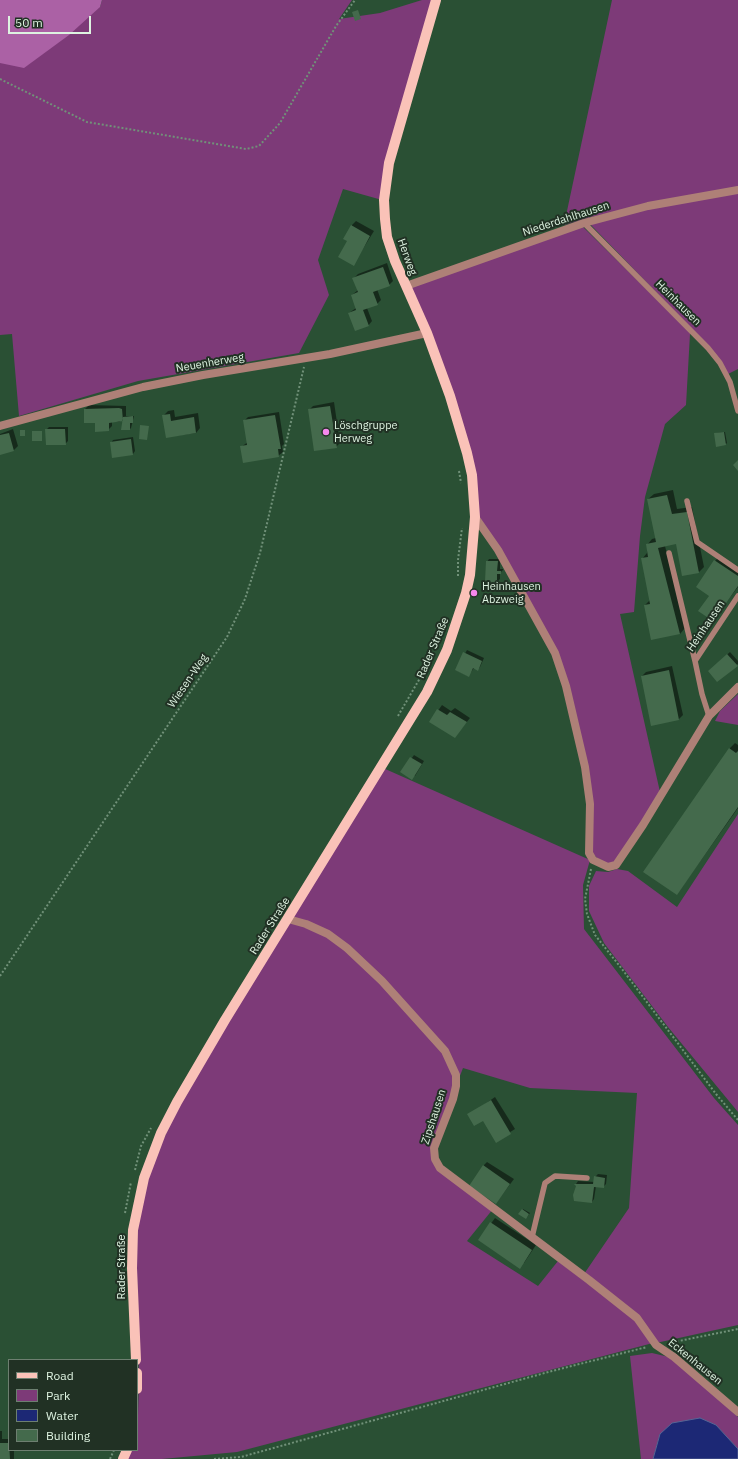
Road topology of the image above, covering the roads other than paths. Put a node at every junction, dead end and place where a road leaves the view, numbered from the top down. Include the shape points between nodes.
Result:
1 (436, 0) edge
2 (738, 190) edge
3 (584, 223) junction
4 (406, 286) junction
5 (426, 333) junction
6 (738, 411) edge
7 (0, 426) edge
8 (687, 501) dead end
9 (475, 517) junction
10 (669, 553) dead end
11 (738, 570) edge
12 (738, 596) edge
13 (694, 661) junction
14 (738, 687) edge
15 (709, 716) junction
16 (288, 919) junction
17 (587, 1178) dead end
18 (532, 1237) junction
19 (656, 1345) joint
20 (136, 1359) edge
21 (738, 1412) edge

1 - 4 main road, Herweg via 393,145 386,179 384,200 387,237
2 - 3 street, Niederdahlhausen via 648,206
3 - 4 street, Niederdahlhausen
3 - 6 lane, Heinhausen via 708,348 730,382
4 - 5 main road, Herweg
5 - 7 street, Neuenherweg via 330,354 143,387
5 - 9 main road, Herweg via 468,453
8 - 11 lane via 697,542
9 - 15 street via 498,550 557,660 570,700 585,767 590,804 589,853 593,860 608,867 616,865 625,854
9 - 16 main road, Rader Straße via 470,576 447,650 427,692
10 - 13 lane
12 - 13 lane, Heinhausen
13 - 15 lane, Heinhausen
14 - 15 street
16 - 18 street, Zipshausen via 328,934 347,948 382,981 445,1051 456,1075 456,1086 434,1148 435,1159 440,1168 452,1178
16 - 20 main road, Rader Straße via 177,1102 161,1133 144,1178 133,1230 132,1250
17 - 18 lane via 555,1176 545,1183
18 - 19 street, Zipshausen via 637,1318
19 - 21 street, Eckenhausen via 674,1357

